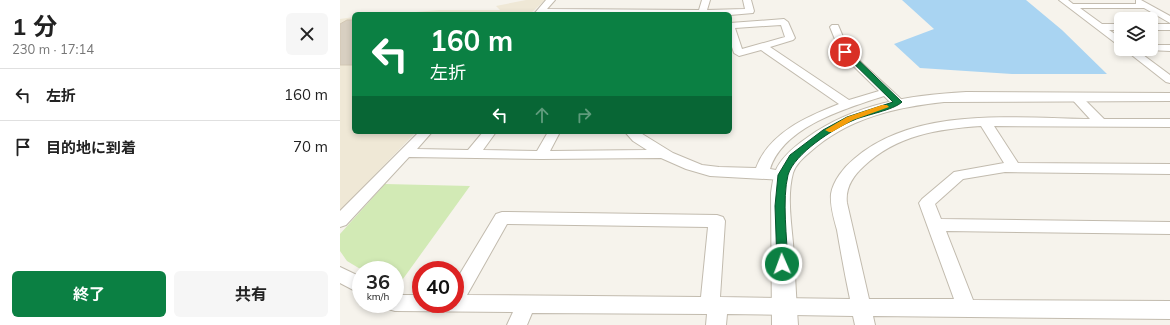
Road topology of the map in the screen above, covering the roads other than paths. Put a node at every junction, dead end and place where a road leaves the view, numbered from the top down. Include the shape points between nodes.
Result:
1 (551, 0) edge
2 (706, 0) edge
3 (747, 0) edge
4 (1063, 0) edge
5 (1135, 0) edge
6 (1071, 6) junction
7 (1146, 6) junction
8 (540, 12) edge
9 (703, 12) edge
10 (732, 13) edge
11 (1170, 20) edge
12 (732, 27) edge
13 (835, 27) dead end
14 (1100, 27) junction
15 (1114, 27) edge
16 (1158, 27) edge
17 (1170, 27) edge
18 (732, 33) edge
19 (1114, 38) edge
20 (763, 47) junction
21 (1158, 48) edge
22 (1170, 48) edge
23 (1138, 56) edge
24 (1169, 79) edge
25 (1076, 96) junction
26 (892, 97) junction
27 (1170, 97) edge
28 (848, 105) junction
29 (985, 122) junction
30 (1101, 123) junction
31 (1170, 123) edge
32 (424, 134) edge
33 (488, 134) edge
34 (553, 134) edge
35 (633, 134) edge
36 (406, 153) junction
37 (472, 154) junction
38 (665, 154) junction
39 (541, 155) junction
40 (1014, 167) junction
41 (1170, 169) edge
42 (761, 173) junction
43 (783, 175) junction
44 (340, 221) edge
45 (936, 225) junction
46 (1170, 228) edge
47 (340, 274) edge
48 (352, 281) edge
49 (464, 283) edge
50 (464, 302) edge
51 (526, 305) junction
52 (967, 309) junction
53 (1170, 310) edge
54 (714, 313) edge
55 (785, 316) edge
56 (863, 316) edge
57 (517, 325) edge

1 - 8 street
2 - 9 street
3 - 10 street via 750,11
4 - 6 street
5 - 7 street
6 - 7 street
6 - 14 street
7 - 11 street
12 - 20 street via 784,22 790,38
13 - 26 street via 845,52
14 - 15 street
14 - 19 street
16 - 17 street
18 - 20 street via 739,53
20 - 28 street
21 - 22 street
23 - 24 street
25 - 26 street
25 - 27 street
25 - 30 street
26 - 28 street
26 - 43 street via 826,132 794,157
28 - 42 street via 797,129 777,143 763,164
29 - 30 street
29 - 40 street
29 - 56 street via 954,124 895,137 862,158 848,173 839,194 840,212
30 - 31 street
32 - 36 street
33 - 37 street
34 - 39 street
35 - 38 street
36 - 37 street
36 - 44 street
37 - 39 street
38 - 39 street
38 - 42 street via 693,168 708,171
40 - 41 street
40 - 45 street via 959,175 928,203
42 - 43 street
43 - 55 street via 780,206
45 - 46 street
45 - 52 street
47 - 48 street
49 - 54 street via 502,218 717,221
50 - 51 street
51 - 54 street
51 - 57 street
52 - 53 street
52 - 56 street
54 - 55 street
55 - 56 street

